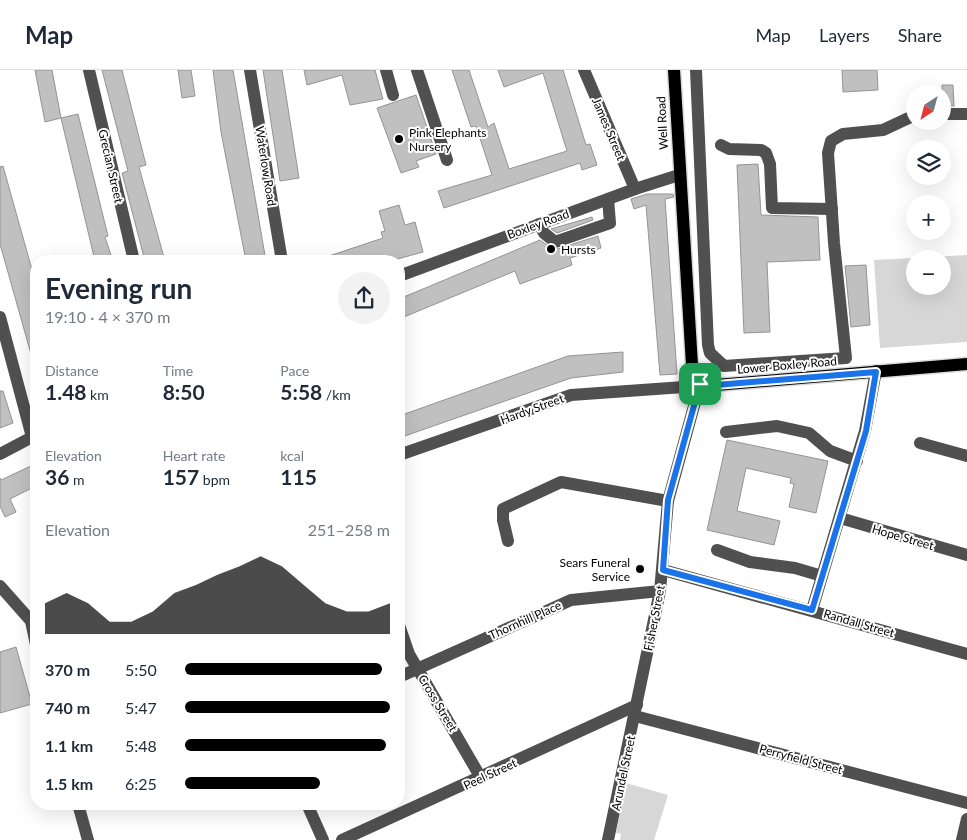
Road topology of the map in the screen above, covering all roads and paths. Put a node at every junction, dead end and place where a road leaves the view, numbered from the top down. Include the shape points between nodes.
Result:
1 (89, 70) edge
2 (250, 70) edge
3 (386, 70) edge
4 (416, 70) edge
5 (584, 70) edge
6 (674, 70) edge
7 (696, 70) edge
8 (393, 95) dead end
9 (951, 114) edge
10 (967, 114) edge
11 (906, 119) edge
12 (721, 145) dead end
13 (447, 160) dead end
14 (679, 175) junction
15 (635, 189) junction
16 (608, 198) junction
17 (832, 209) junction
18 (539, 224) junction
19 (133, 255) edge
20 (281, 255) edge
21 (405, 274) edge
22 (0, 317) edge
23 (967, 364) edge
24 (876, 372) junction
25 (700, 384) junction
26 (30, 422) edge
27 (726, 432) dead end
28 (30, 438) edge
29 (920, 443) dead end
30 (405, 453) edge
31 (0, 454) edge
32 (967, 456) edge
33 (856, 461) junction
34 (668, 500) junction
35 (840, 518) junction
36 (508, 541) dead end
37 (717, 550) dead end
38 (967, 555) edge
39 (663, 570) junction
40 (822, 576) junction
41 (0, 586) edge
42 (660, 590) junction
43 (812, 610) junction
44 (30, 620) edge
45 (405, 642) edge
46 (967, 654) edge
47 (417, 668) junction
48 (405, 674) edge
49 (636, 710) junction
50 (481, 778) junction
51 (967, 802) edge
52 (80, 810) edge
53 (310, 810) edge
54 (967, 819) edge
55 (88, 840) edge
56 (323, 840) edge
57 (342, 840) edge
58 (608, 840) edge
59 (962, 840) edge

1 - 19 street, Grecian Street
2 - 20 street, Waterlow Road
3 - 8 street
4 - 13 street
5 - 15 street, James Street
6 - 14 main road, Well Road
7 - 17 street via 708,345 716,361 724,366 846,358
9 - 10 street
11 - 17 street via 883,130 843,134 831,142 828,153
12 - 17 street via 729,149 766,153 770,164 772,208
14 - 15 street, Boxley Road
14 - 25 main road via 692,365
15 - 16 street, Boxley Road
16 - 18 street, Boxley Road
16 - 18 street via 610,223 555,242
18 - 21 street, Boxley Road
22 - 26 street
23 - 24 main road, Lower Boxley Road
24 - 25 main road, Lower Boxley Road
24 - 33 street via 866,431
25 - 30 street, Hardy Street via 571,395
25 - 34 street, Fisher Street
27 - 33 street via 777,426 809,433 830,451
28 - 31 street
29 - 32 street
33 - 35 street
34 - 36 street via 561,482 503,509
34 - 39 street, Fisher Street
35 - 38 street, Hope Street
35 - 40 street
37 - 40 street via 750,562 795,568
39 - 42 street, Fisher Street
39 - 43 street, Randall Street
40 - 43 street
41 - 44 street
42 - 47 street, Thornhill Place via 571,600
42 - 49 street, Fisher Street
43 - 46 street, Randall Street
45 - 47 street, Cross Street
47 - 48 street, Thornhill Place
47 - 50 street, Cross Street
49 - 50 street, Peel Street
49 - 51 street, Perryfield Street
49 - 58 street, Arundel Street
50 - 57 street, Peel Street
52 - 55 street
53 - 56 street
54 - 59 street

